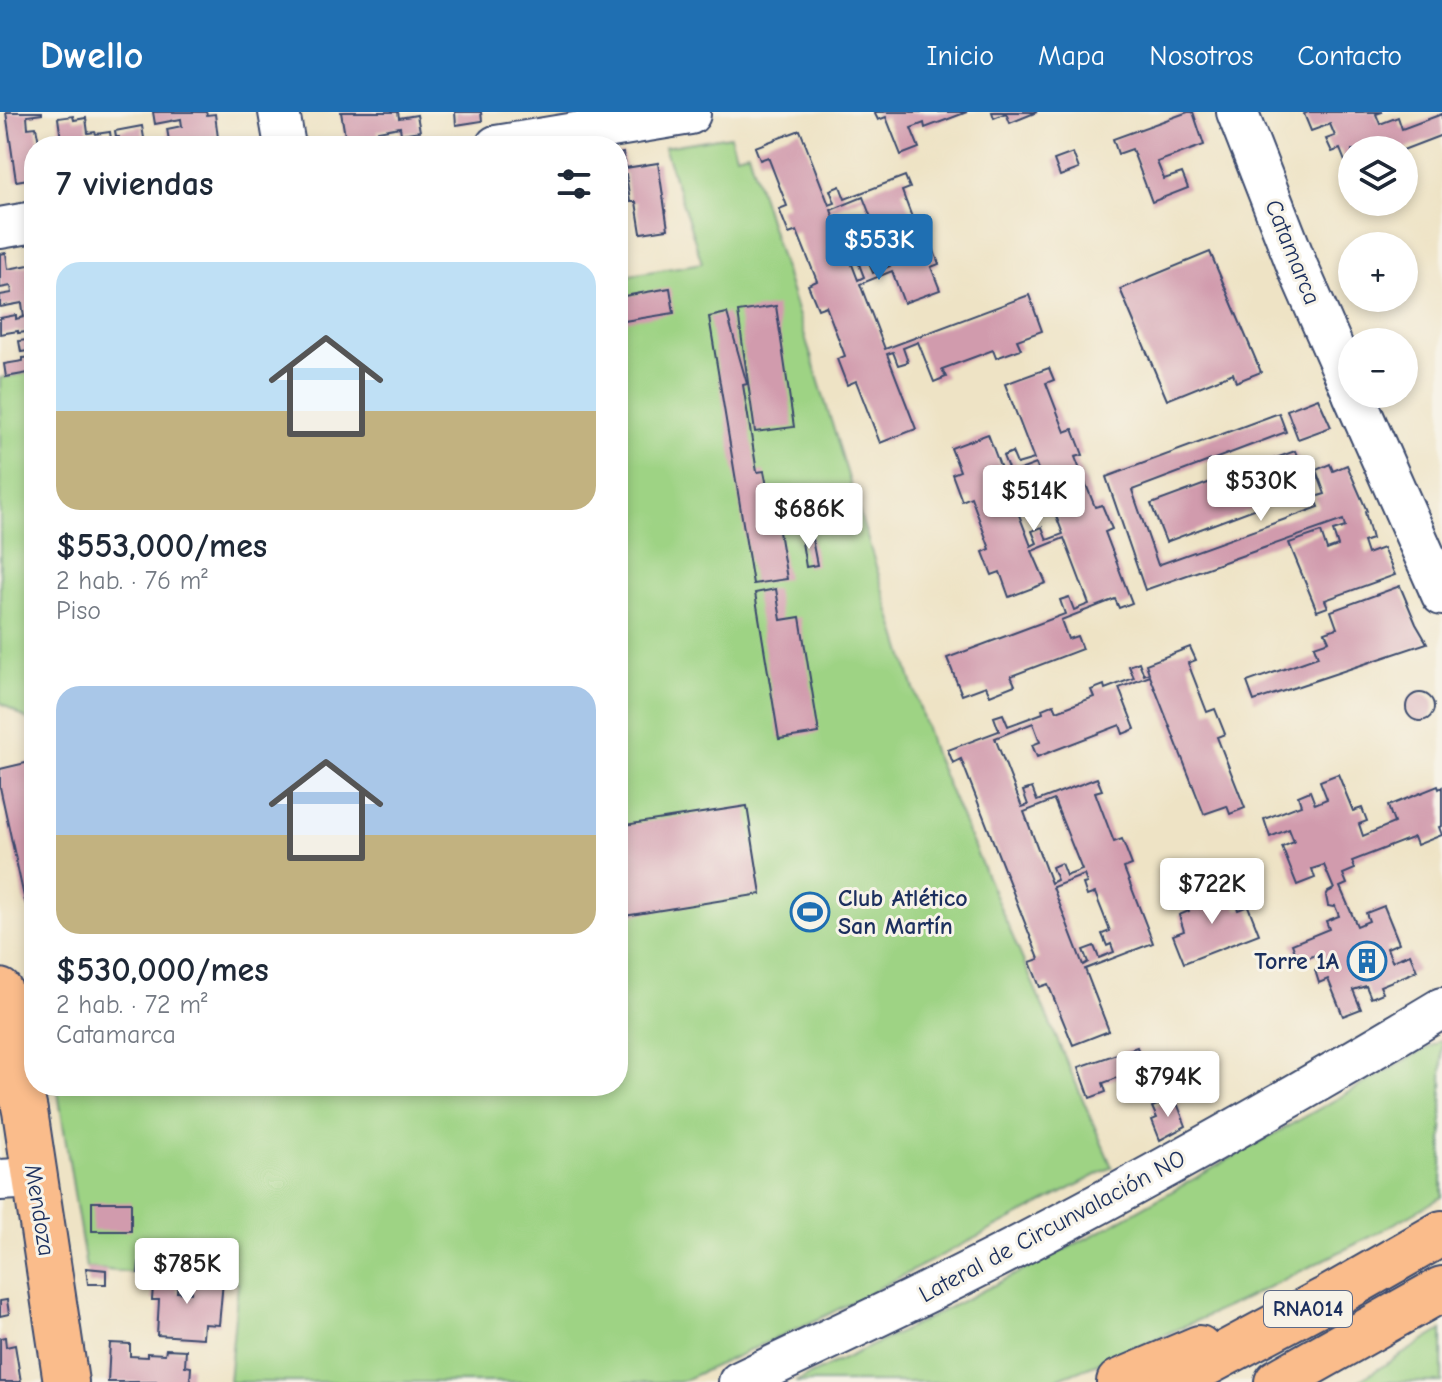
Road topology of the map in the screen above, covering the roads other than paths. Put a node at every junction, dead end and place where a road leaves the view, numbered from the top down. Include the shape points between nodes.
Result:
1 (279, 112) edge
2 (1237, 112) edge
3 (690, 113) edge
4 (283, 136) edge
5 (555, 136) edge
6 (24, 224) edge
7 (0, 228) edge
8 (1338, 359) edge
9 (1360, 408) edge
10 (1442, 595) edge
11 (0, 991) edge
12 (1442, 1008) edge
13 (18, 1179) edge
14 (1442, 1233) edge
15 (1370, 1274) junction
16 (1442, 1289) edge
17 (1387, 1321) junction
18 (66, 1382) edge
19 (739, 1382) edge
20 (1119, 1382) edge
21 (1172, 1382) edge
22 (1277, 1382) edge
23 (1290, 1382) edge

1 - 4 street
2 - 8 street, Catamarca
3 - 5 street
6 - 7 street
9 - 10 street, Catamarca
11 - 13 main road, Mendoza via 25,1111
12 - 19 street, Lateral de Circunvalación NO via 1127,1189
13 - 18 main road, Mendoza
14 - 15 main road, RNA014
15 - 20 main road
15 - 21 main road, RNA014
16 - 17 main road, RNA014
17 - 22 main road, RNA014
17 - 23 main road

